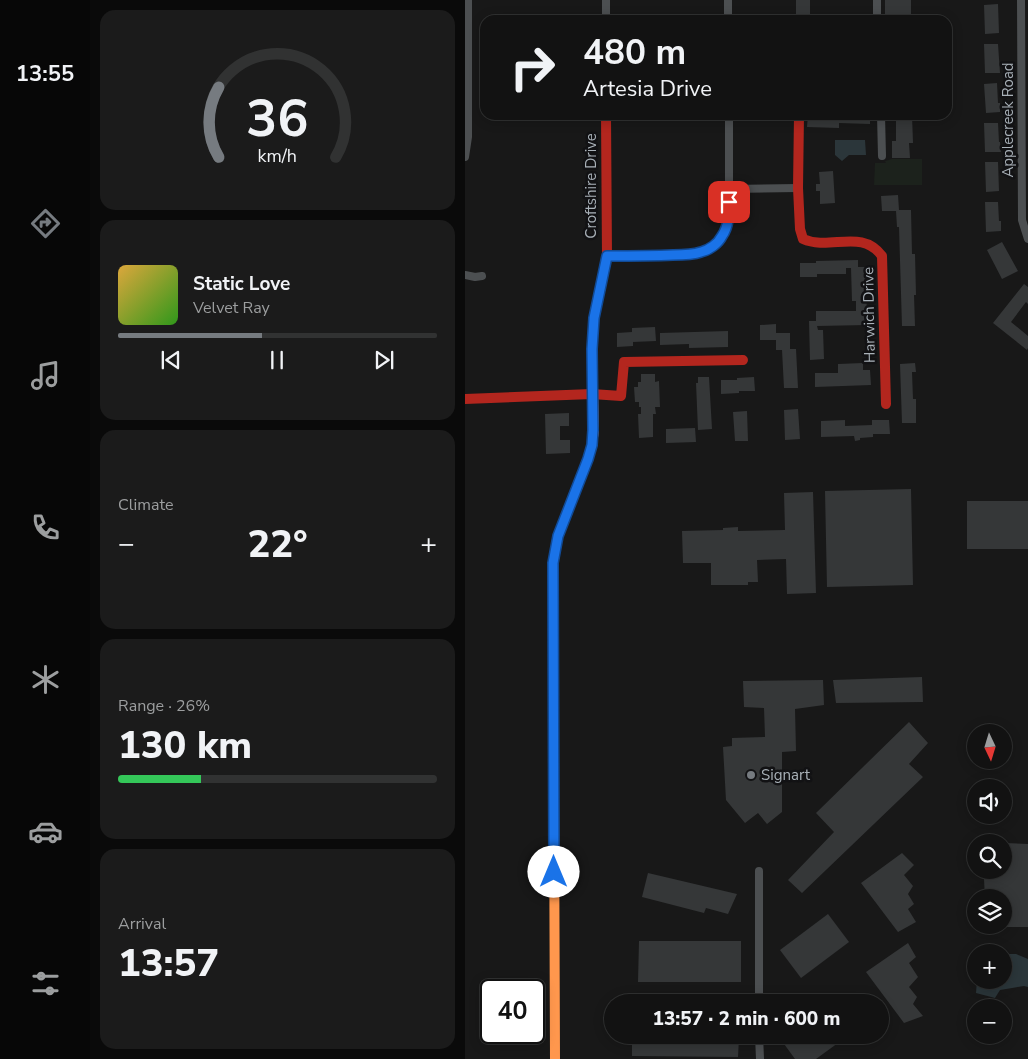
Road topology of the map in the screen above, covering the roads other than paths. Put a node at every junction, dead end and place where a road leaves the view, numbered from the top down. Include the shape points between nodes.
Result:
1 (468, 0) edge
2 (605, 0) edge
3 (728, 0) edge
4 (877, 0) edge
5 (1021, 0) edge
6 (606, 15) edge
7 (728, 15) edge
8 (877, 15) edge
9 (606, 120) edge
10 (729, 120) edge
11 (799, 120) edge
12 (881, 120) edge
13 (882, 156) dead end
14 (465, 158) edge
15 (798, 188) junction
16 (729, 189) junction
17 (1028, 239) edge
18 (607, 256) junction
19 (465, 275) edge
20 (482, 276) dead end
21 (743, 360) dead end
22 (592, 394) junction
23 (465, 399) edge
24 (886, 404) dead end
25 (759, 871) dead end
26 (759, 994) edge
27 (759, 1044) edge
28 (555, 1059) edge
29 (760, 1059) edge

1 - 14 street via 468,137
2 - 6 street
3 - 7 street
4 - 8 street
5 - 17 street, Applecreek Road via 1022,220
9 - 18 street, Croftshire Drive
10 - 16 street
11 - 15 street, Harwich Drive
12 - 13 street
15 - 16 street
15 - 24 street, Harwich Drive via 803,239 812,243 864,242 879,250 882,256
16 - 18 street via 727,226 723,236 709,249 691,254
18 - 22 street, Croftshire Drive via 594,318
19 - 20 street
21 - 22 street via 625,362 621,396
22 - 23 street
22 - 28 street, Croftshire Drive via 592,445 558,536 553,563
25 - 26 street
27 - 29 street

